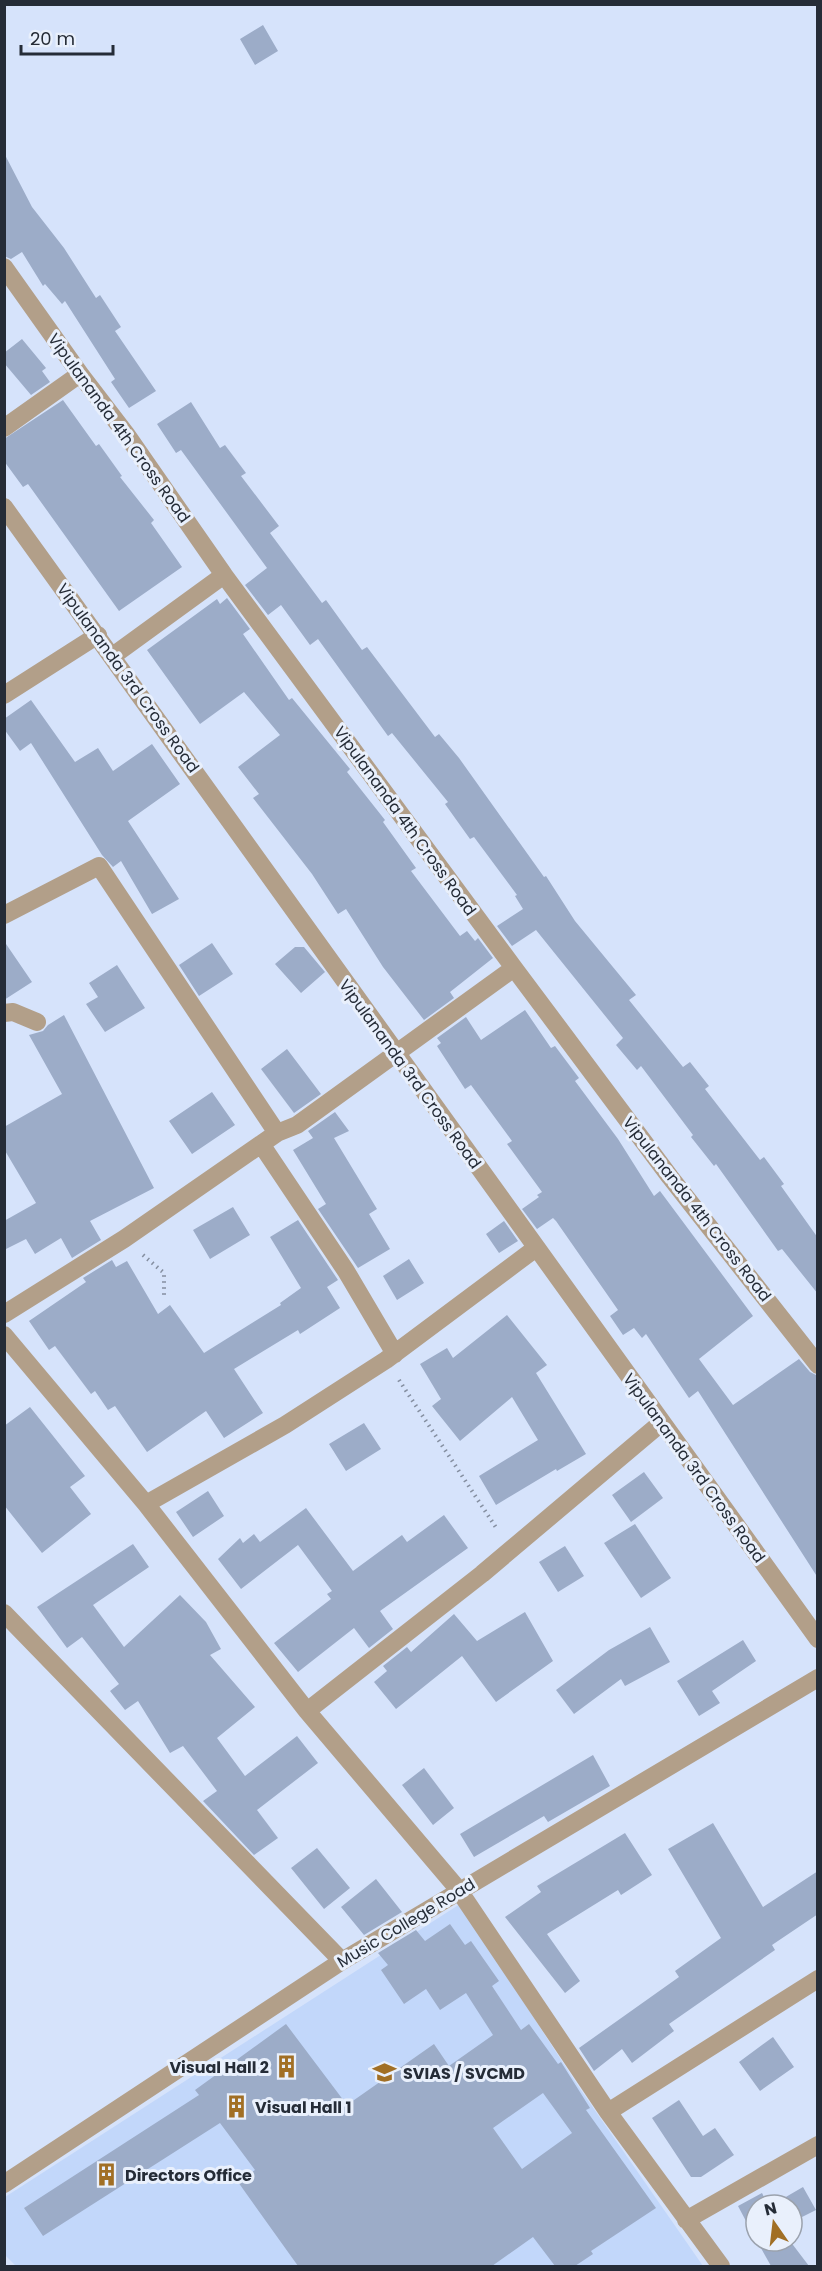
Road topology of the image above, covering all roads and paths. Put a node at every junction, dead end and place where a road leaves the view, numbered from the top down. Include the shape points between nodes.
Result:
1 (4, 267) edge
2 (80, 374) junction
3 (4, 428) edge
4 (4, 507) edge
5 (224, 575) junction
6 (98, 634) junction
7 (114, 655) junction
8 (4, 695) edge
9 (4, 915) edge
10 (514, 968) junction
11 (4, 1013) edge
12 (37, 1022) dead end
13 (395, 1054) junction
14 (277, 1133) junction
15 (261, 1144) junction
16 (124, 1239) junction
17 (536, 1248) junction
18 (164, 1296) dead end
19 (4, 1314) edge
20 (4, 1335) edge
21 (391, 1357) junction
22 (818, 1365) edge
23 (661, 1424) junction
24 (146, 1504) junction
25 (510, 1550) junction
26 (4, 1613) edge
27 (818, 1639) edge
28 (818, 1678) edge
29 (307, 1712) junction
30 (458, 1890) junction
31 (342, 1961) junction
32 (818, 1979) edge
33 (608, 2112) junction
34 (818, 2145) edge
35 (4, 2184) edge
36 (686, 2220) junction
37 (721, 2266) edge

1 - 2 street, Vipulananda 4th Cross Road
2 - 3 street
2 - 5 street, Vipulananda 4th Cross Road
4 - 6 street, Vipulananda 3rd Cross Road
5 - 7 street
5 - 10 street, Vipulananda 4th Cross Road
6 - 7 street, Vipulananda 3rd Cross Road
6 - 8 street
7 - 13 street, Vipulananda 3rd Cross Road
9 - 14 street via 99,866
10 - 13 street
10 - 22 street, Vipulananda 4th Cross Road via 670,1177
11 - 12 street via 13,1012
13 - 14 street via 297,1125
13 - 17 street, Vipulananda 3rd Cross Road
14 - 15 street
15 - 16 street
15 - 21 street via 346,1271
16 - 18 path via 164,1274
16 - 19 street
17 - 21 street
17 - 23 street, Vipulananda 3rd Cross Road
20 - 24 street
21 - 24 street via 285,1425
21 - 25 path
23 - 25 street
23 - 27 street, Vipulananda 3rd Cross Road
24 - 29 street
25 - 29 street
26 - 31 street
28 - 30 street, Music College Road
29 - 30 street
30 - 31 street, Music College Road
30 - 33 street
31 - 35 street, Music College Road
32 - 33 street
33 - 36 street
34 - 36 street
36 - 37 street

